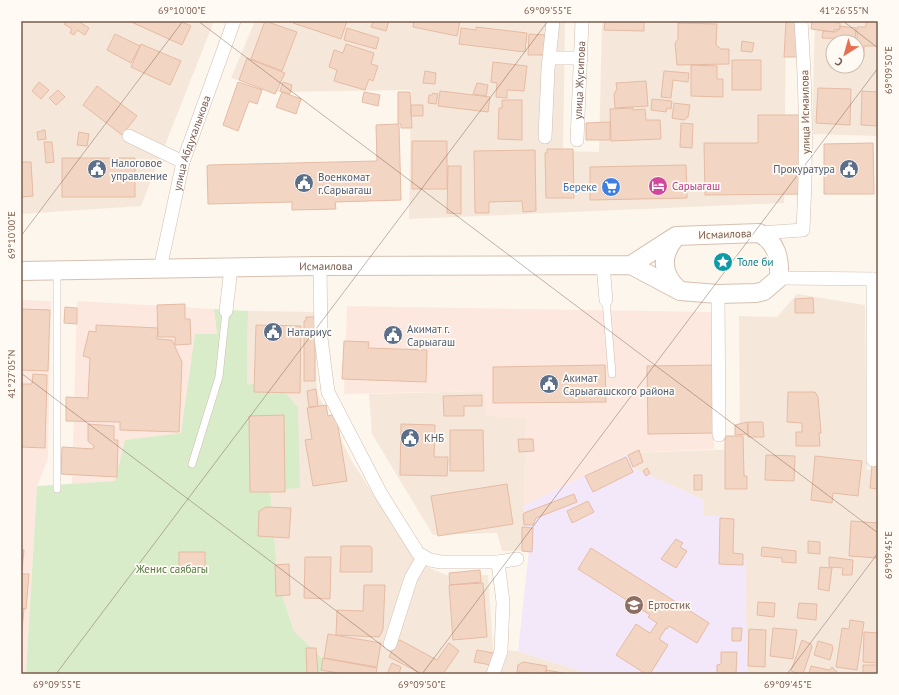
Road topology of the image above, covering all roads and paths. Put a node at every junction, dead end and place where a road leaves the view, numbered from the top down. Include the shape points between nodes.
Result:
1 (234, 21) edge
2 (554, 21) edge
3 (582, 21) edge
4 (801, 21) edge
5 (550, 58) junction
6 (581, 58) junction
7 (129, 136) dead end
8 (545, 137) dead end
9 (577, 140) dead end
10 (183, 162) junction
11 (759, 233) junction
12 (676, 236) junction
13 (603, 265) junction
14 (631, 265) junction
15 (320, 266) junction
16 (231, 268) junction
17 (160, 269) junction
18 (21, 271) edge
19 (57, 271) junction
20 (778, 278) junction
21 (876, 279) edge
22 (680, 291) junction
23 (718, 294) junction
24 (606, 300) joint
25 (226, 311) joint
26 (612, 374) dead end
27 (719, 435) dead end
28 (873, 460) dead end
29 (192, 464) dead end
30 (57, 489) dead end
31 (423, 557) junction
32 (517, 559) dead end
33 (498, 562) junction
34 (390, 644) dead end
35 (493, 674) edge

1 - 10 street, улица Абдухалыкова
2 - 5 street
3 - 6 street, улица Жусипова
4 - 11 street, улица Исмаилова via 805,118 803,230
5 - 6 street
5 - 8 street
6 - 9 street, улица Жусипова
7 - 10 street
10 - 17 street, улица Абдухалыкова
11 - 12 street, Исмаилова
11 - 20 street, Исмаилова via 768,238 774,247 779,262
12 - 14 street
12 - 22 street via 665,253 666,268 669,280
13 - 14 street, Исмаилова
13 - 15 street, Исмаилова
13 - 24 street
14 - 22 street, Исмаилова
15 - 16 street, Исмаилова
15 - 31 street via 321,338 328,392 381,494
16 - 17 street, Исмаилова
16 - 25 street
17 - 19 street, Исмаилова
18 - 19 street, Исмаилова
19 - 30 lane
20 - 21 street
20 - 23 street, Исмаилова via 764,291
21 - 28 street
22 - 23 street, Исмаилова
23 - 27 street
24 - 26 lane
25 - 29 lane via 219,377
31 - 33 street via 441,562
31 - 34 street via 411,578
32 - 33 street
33 - 35 street via 503,609 501,651

